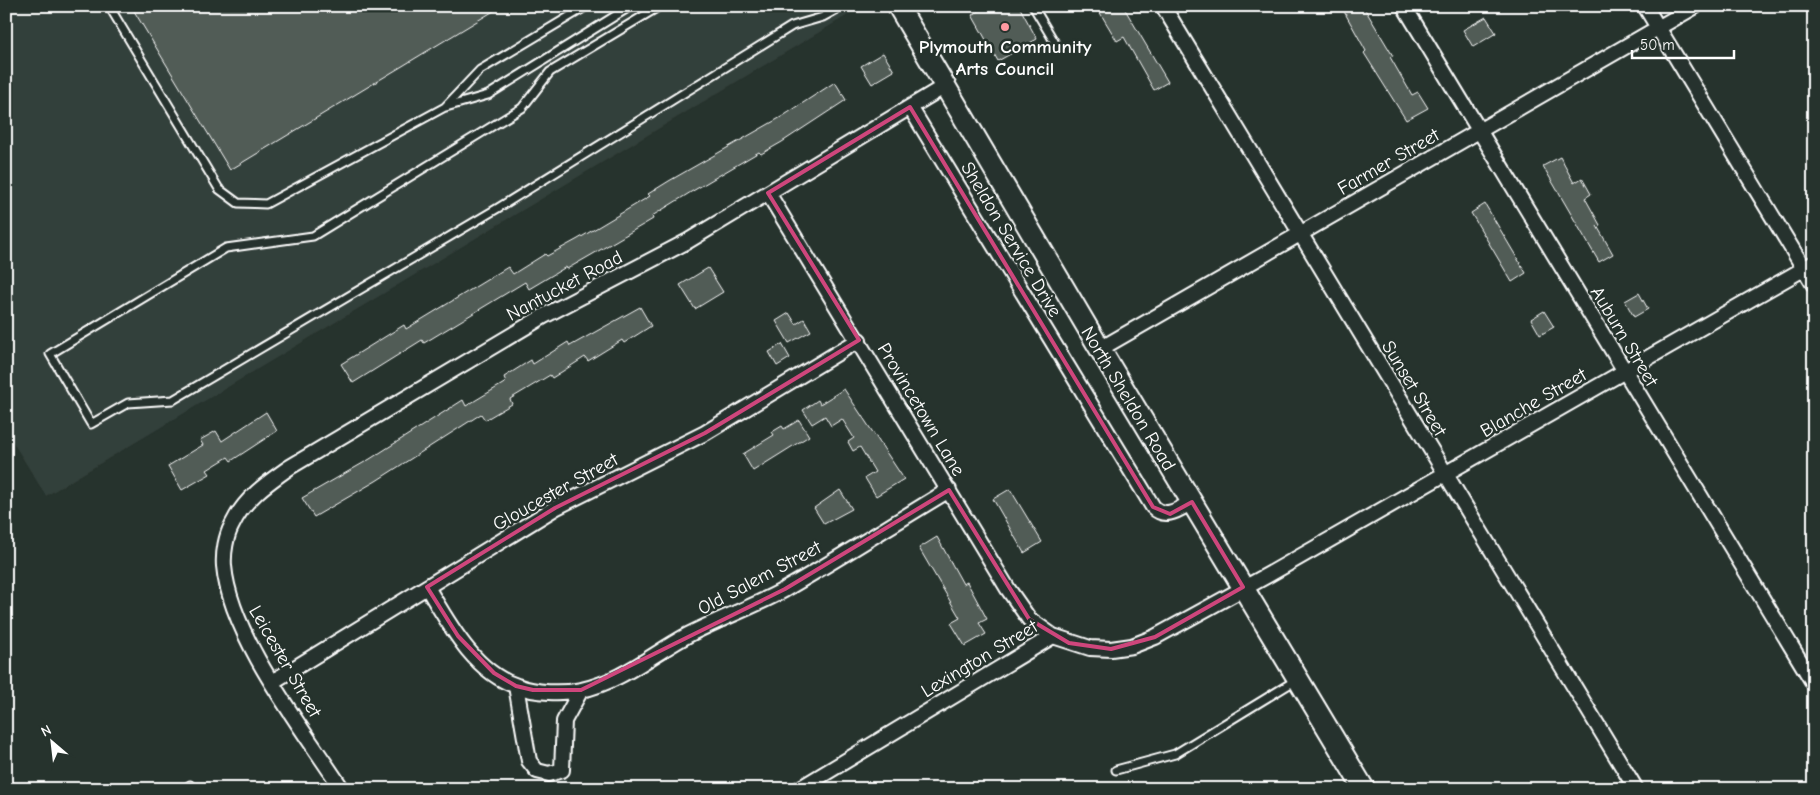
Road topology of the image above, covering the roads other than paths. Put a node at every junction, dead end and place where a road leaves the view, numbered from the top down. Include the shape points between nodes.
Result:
1 (109, 6) edge
2 (587, 6) edge
3 (631, 6) edge
4 (660, 6) edge
5 (843, 6) edge
6 (898, 6) edge
7 (1033, 6) edge
8 (1164, 6) edge
9 (1404, 6) edge
10 (1645, 6) edge
11 (1696, 6) edge
12 (1658, 28) junction
13 (1058, 48) dead end
14 (945, 86) junction
15 (445, 107) junction
16 (910, 108) junction
17 (1479, 131) junction
18 (768, 193) junction
19 (1300, 234) junction
20 (1809, 266) edge
21 (1814, 285) edge
22 (859, 340) junction
23 (1100, 349) junction
24 (1624, 371) junction
25 (1445, 474) junction
26 (949, 490) junction
27 (1192, 502) junction
28 (226, 543) joint
29 (427, 587) junction
30 (1243, 587) junction
31 (1053, 636) junction
32 (1298, 678) junction
33 (272, 682) junction
34 (1814, 684) edge
35 (516, 686) junction
36 (582, 690) junction
37 (1116, 770) dead end
38 (184, 789) edge
39 (193, 789) edge
40 (342, 789) edge
41 (799, 789) edge
42 (1364, 789) edge
43 (1636, 789) edge

1 - 15 lane via 218,189 238,203 266,204
2 - 15 lane via 480,70
3 - 15 lane via 488,95
4 - 5 lane via 550,72 522,108 313,236 226,248 50,354 91,424 128,403 173,400 492,211 792,26 823,17
6 - 14 main road, North Sheldon Road
7 - 13 lane
8 - 19 street, Sunset Street
9 - 17 street, Auburn Street
10 - 12 street
11 - 12 street, Farmer Street
12 - 17 street, Farmer Street
12 - 20 street
14 - 16 street, Nantucket Road
14 - 23 main road, North Sheldon Road
16 - 18 street, Nantucket Road
16 - 27 street, Sheldon Service Drive via 1153,507 1161,513 1170,514
17 - 19 street, Farmer Street
17 - 24 street, Auburn Street
18 - 22 street, Provincetown Lane
18 - 28 street, Nantucket Road via 688,240 544,316 290,467 244,504
19 - 23 street, Farmer Street
19 - 25 street, Sunset Street
20 - 21 street
20 - 24 street, Blanche Street
22 - 26 street, Provincetown Lane
22 - 29 street, Gloucester Street via 705,433 555,508
23 - 27 main road, North Sheldon Road
24 - 25 street, Blanche Street
24 - 34 street, Auburn Street
25 - 30 street, Blanche Street
25 - 43 street, Sunset Street
26 - 31 street, Provincetown Lane via 1029,619
26 - 36 street, Old Salem Street via 785,589 690,634 617,676
27 - 30 main road, North Sheldon Road
28 - 33 street, Leicester Street via 224,564 237,617
29 - 33 street, Gloucester Street
29 - 35 street, Old Salem Street via 472,655
30 - 31 street, Lexington Street via 1156,637 1132,646 1090,648
30 - 32 main road, North Sheldon Road
31 - 41 street, Lexington Street
32 - 37 lane via 1175,754
32 - 42 main road, North Sheldon Road
33 - 40 street, Leicester Street
35 - 36 street, Old Salem Street via 550,692
35 - 36 street via 529,761 537,771 549,774 562,770 564,721
38 - 39 lane via 190,785

